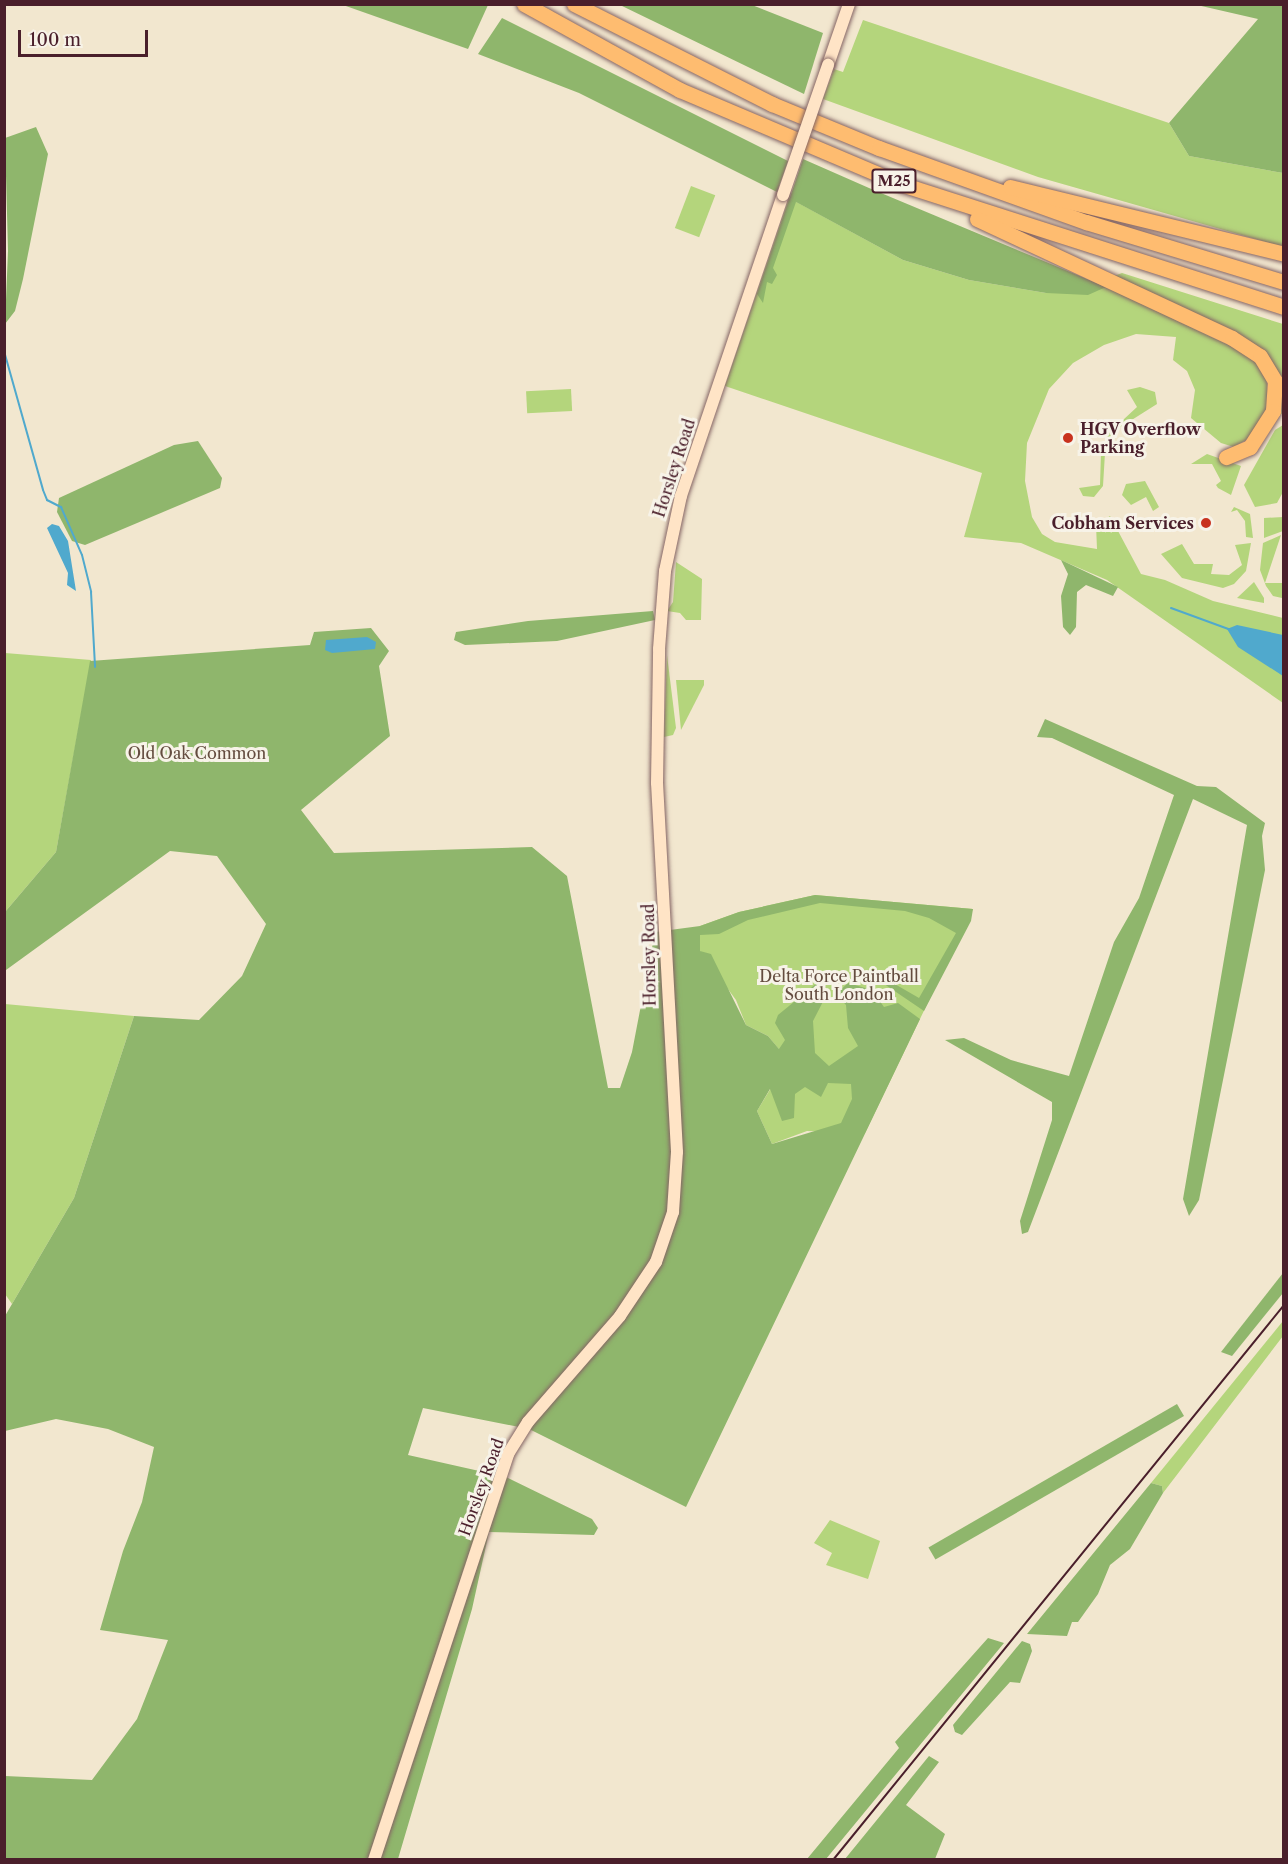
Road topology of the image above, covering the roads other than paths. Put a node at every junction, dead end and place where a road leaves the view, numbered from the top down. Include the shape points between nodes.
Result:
1 (524, 4) edge
2 (574, 4) edge
3 (849, 4) edge
4 (972, 180) junction
5 (904, 185) junction
6 (1284, 254) edge
7 (1284, 282) edge
8 (1284, 308) edge
9 (1226, 457) dead end
10 (374, 1860) edge

1 - 5 highway, M25 via 680,90
2 - 4 highway, M25 via 772,104 879,148
3 - 10 street, Horsley Road, bridge via 681,495 665,571 659,650 657,783 677,1152 673,1212 656,1262 620,1316 528,1422 508,1454
4 - 6 highway, M25 via 1035,191
4 - 7 highway, M25 via 1086,222
5 - 8 highway, M25
5 - 9 highway, M25 via 1232,338 1260,356 1275,381 1273,411 1250,447

